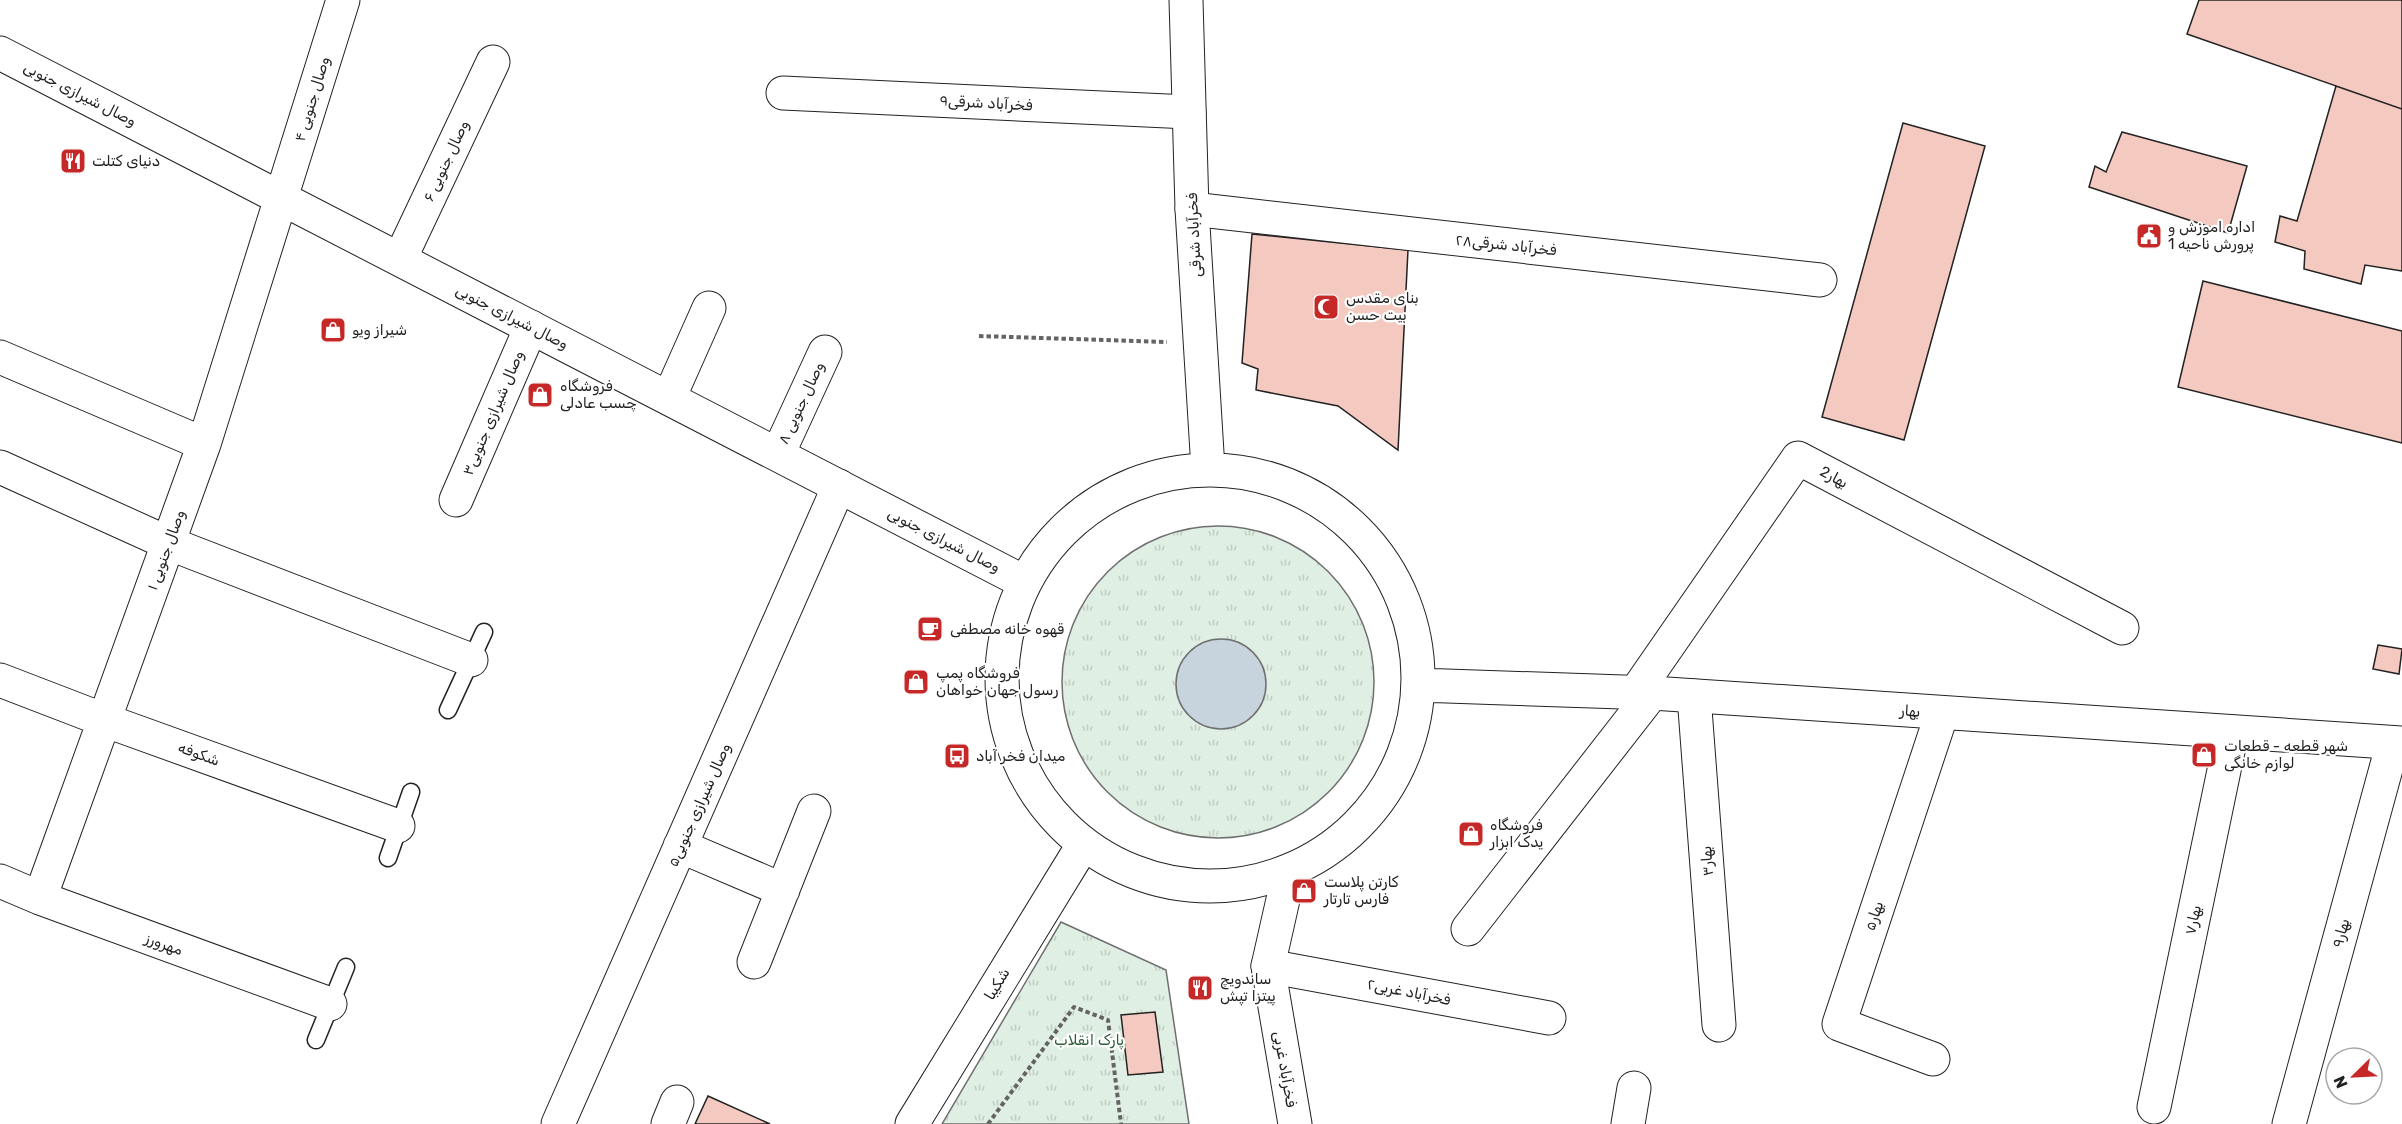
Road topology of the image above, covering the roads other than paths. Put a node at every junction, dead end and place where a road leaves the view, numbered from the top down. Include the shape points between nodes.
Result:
1 (343, 0) edge
2 (1186, 0) edge
3 (0, 53) edge
4 (493, 62) dead end
5 (783, 93) dead end
6 (1189, 112) junction
7 (282, 198) junction
8 (1192, 209) junction
9 (400, 259) junction
10 (1820, 280) dead end
11 (709, 308) dead end
12 (531, 327) junction
13 (825, 352) dead end
14 (0, 357) edge
15 (669, 398) junction
16 (204, 444) junction
17 (778, 454) junction
18 (0, 467) edge
19 (1208, 469) junction
20 (839, 486) junction
21 (456, 500) dead end
22 (168, 543) junction
23 (1024, 582) junction
24 (2122, 628) dead end
25 (477, 646) joint
26 (0, 680) edge
27 (1418, 685) junction
28 (1644, 693) junction
29 (1694, 696) junction
30 (448, 710) dead end
31 (1942, 713) junction
32 (104, 720) junction
33 (2232, 732) junction
34 (2397, 743) edge
35 (411, 792) dead end
36 (814, 811) dead end
37 (398, 826) junction
38 (1083, 844) junction
39 (680, 846) junction
40 (388, 858) dead end
41 (1289, 873) junction
42 (0, 881) edge
43 (783, 890) junction
44 (40, 898) junction
45 (1468, 929) dead end
46 (754, 962) dead end
47 (1268, 966) junction
48 (346, 967) dead end
49 (330, 1004) junction
50 (1549, 1018) dead end
51 (1719, 1025) dead end
52 (316, 1040) dead end
53 (1933, 1059) dead end
54 (1634, 1088) dead end
55 (2154, 1107) dead end
56 (558, 1124) edge
57 (912, 1124) edge
58 (1295, 1124) edge
59 (1628, 1124) edge
60 (2289, 1124) edge

1 - 7 street, وصال جنوبی ۴
2 - 6 street, فخرآباد شرقی
3 - 7 street, وصال شیرازی جنوبی
4 - 9 street, وصال جنوبی ۶
5 - 6 street, فخرآباد شرقی۹
6 - 8 street, فخرآباد شرقی
7 - 9 street, وصال شیرازی جنوبی
7 - 16 street, وصال جنوبی ۱
8 - 10 street, فخرآباد شرقی۲۸
8 - 19 street, فخرآباد شرقی
9 - 12 street, وصال شیرازی جنوبی
11 - 15 street
12 - 15 street, وصال شیرازی جنوبی
12 - 21 street, ۳وصال شیرازی جنوبی
13 - 17 street, وصال جنوبی ۸
14 - 16 street
15 - 17 street, وصال شیرازی جنوبی
16 - 22 street, وصال جنوبی ۱
17 - 20 street, وصال شیرازی جنوبی
18 - 22 street
19 - 23 street via 1167,473 1129,485 1094,503 1041,553
19 - 27 street via 1252,473 1295,487 1341,516 1369,540 1404,602 1417,655
20 - 23 street, وصال شیرازی جنوبی
20 - 39 street, ۵وصال شیرازی جنوبی
22 - 25 street
22 - 32 street, وصال جنوبی ۱
23 - 38 street via 1004,639 1000,688 1008,735 1045,806
24 - 28 street, 2بهار via 1798,458
25 - 30 lane
26 - 32 street, شکوفه
27 - 28 street, بهار
27 - 41 street via 1401,762 1374,808 1336,846
28 - 29 street, بهار
28 - 45 street
29 - 31 street, بهار
29 - 51 street, بهار۳
31 - 33 street, بهار
31 - 53 street, بهار۵ via 1839,1024
32 - 37 street, شکوفه
32 - 44 street, وصال جنوبی ۱
33 - 34 street, بهار
33 - 55 street, بهار۷
34 - 60 street, بهار۹
35 - 37 lane
36 - 43 street
37 - 40 lane
38 - 41 street via 1130,872 1183,886 1237,886
38 - 57 street, شکیبا
39 - 43 street
39 - 56 street, ۵وصال شیرازی جنوبی
41 - 47 street, فخرآباد غربی
42 - 44 street, مهرورز
43 - 46 street
44 - 49 street, مهرورز
47 - 50 street, ۲فخرآباد غربی
47 - 58 street, فخرآباد غربی
48 - 49 lane
49 - 52 lane
54 - 59 street

